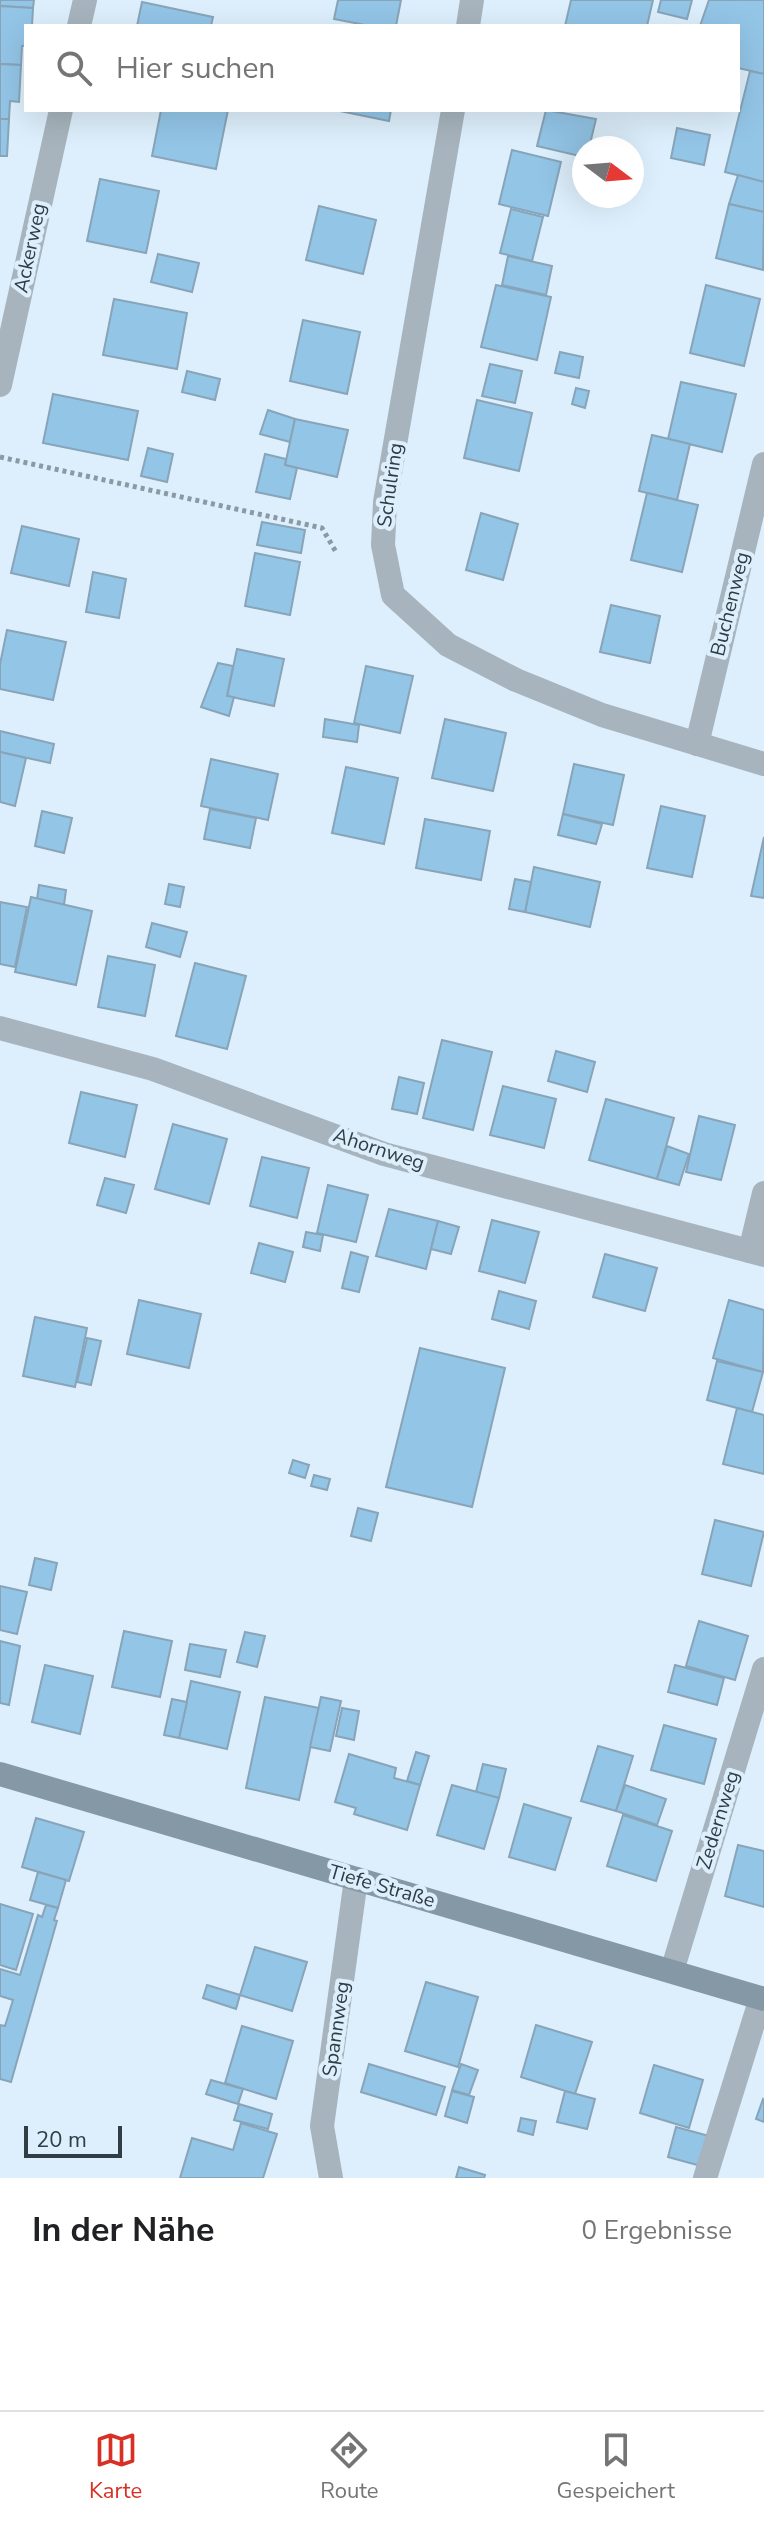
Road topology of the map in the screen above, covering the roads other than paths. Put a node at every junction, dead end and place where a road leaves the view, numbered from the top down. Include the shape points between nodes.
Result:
1 (85, 0) edge
2 (472, 0) edge
3 (79, 24) edge
4 (468, 24) edge
5 (61, 112) edge
6 (453, 112) edge
7 (0, 385) edge
8 (764, 464) edge
9 (697, 744) junction
10 (764, 764) edge
11 (0, 1028) edge
12 (764, 1193) edge
13 (757, 1253) edge
14 (764, 1669) edge
15 (0, 1774) edge
16 (356, 1879) junction
17 (672, 1971) junction
18 (762, 1999) edge
19 (331, 2178) edge
20 (705, 2178) edge

1 - 3 street
2 - 4 street
5 - 7 street, Ackerweg
6 - 9 street, Schulring via 385,502 383,545 393,595 448,645 516,680 602,715
8 - 9 street, Buchenweg
9 - 10 street, Schulring
11 - 13 street, Ahornweg via 153,1069 384,1154
12 - 13 street
14 - 17 street, Zedernweg
15 - 16 main road, Tiefe Straße
16 - 17 main road, Tiefe Straße
16 - 19 street, Spannweg via 322,2126
17 - 18 main road, Tiefe Straße
18 - 20 street

